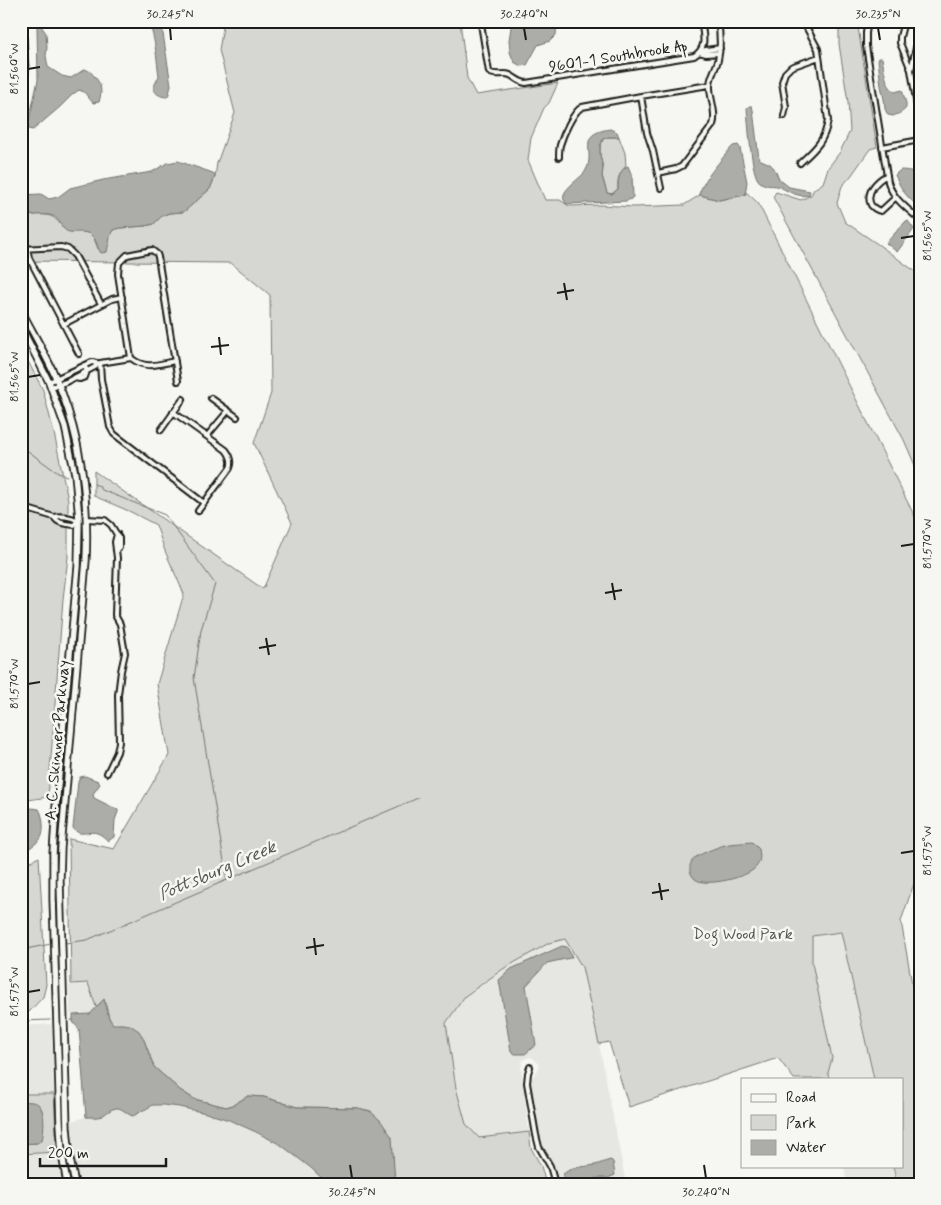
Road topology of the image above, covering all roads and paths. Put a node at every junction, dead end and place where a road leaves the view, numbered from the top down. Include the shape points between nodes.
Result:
1 (22, 21) edge
2 (701, 21) edge
3 (718, 21) edge
4 (803, 21) edge
5 (868, 21) edge
6 (904, 21) edge
7 (480, 22) edge
8 (920, 30) edge
9 (719, 50) junction
10 (699, 52) junction
11 (819, 57) junction
12 (911, 70) junction
13 (709, 85) junction
14 (641, 96) junction
15 (21, 100) edge
16 (917, 106) dead end
17 (784, 116) dead end
18 (920, 140) edge
19 (882, 147) junction
20 (559, 157) dead end
21 (800, 163) dead end
22 (658, 174) junction
23 (887, 176) junction
24 (661, 188) dead end
25 (895, 198) junction
26 (920, 220) edge
27 (21, 248) edge
28 (27, 248) junction
29 (122, 296) junction
30 (101, 304) junction
31 (21, 310) edge
32 (64, 324) junction
33 (21, 327) edge
34 (79, 354) dead end
35 (131, 358) junction
36 (175, 362) junction
37 (99, 363) junction
38 (84, 365) junction
39 (87, 371) junction
40 (178, 381) dead end
41 (57, 382) junction
42 (50, 385) junction
43 (211, 398) dead end
44 (183, 399) dead end
45 (228, 411) junction
46 (173, 412) junction
47 (237, 417) dead end
48 (161, 430) dead end
49 (207, 436) junction
50 (204, 503) junction
51 (21, 507) edge
52 (198, 512) dead end
53 (87, 519) junction
54 (78, 520) junction
55 (107, 773) dead end
56 (530, 1067) dead end
57 (67, 1184) edge
58 (75, 1184) edge
59 (555, 1184) edge

1 - 15 main road via 25,70
2 - 10 street, 9601-1 Southbrook Ap via 704,42
3 - 9 street
4 - 11 street via 816,44
5 - 19 street via 866,46
6 - 12 street via 900,43
7 - 10 street, 9601-1 Southbrook Ap via 489,72 509,74 526,83 687,58
8 - 12 street
9 - 10 street
9 - 13 street
11 - 17 street via 791,67 784,73
11 - 21 street via 828,126 824,138
12 - 16 street
13 - 14 street
13 - 22 street via 713,125 682,166
14 - 20 street via 578,110 562,140
14 - 22 street
18 - 19 street
19 - 23 street
22 - 24 street
23 - 25 street
23 - 25 street via 874,187 869,200 875,210 881,211
25 - 26 street
27 - 28 street
28 - 30 street via 68,249
28 - 32 street via 29,258
29 - 30 street
29 - 35 street
29 - 36 street via 118,274 121,260 127,255 155,252
30 - 32 street
31 - 41 main road, A. C. Skinner Parkway
32 - 34 street
33 - 42 main road, A. C. Skinner Parkway
35 - 36 street via 143,365
35 - 37 street
36 - 40 street
37 - 38 street
37 - 39 street
37 - 50 street via 114,434
38 - 39 street
38 - 41 street
39 - 41 street
41 - 42 street
41 - 53 main road, A. C. Skinner Parkway via 79,453
42 - 54 main road, A. C. Skinner Parkway via 70,450 77,489
43 - 45 street
44 - 46 street
45 - 47 street
45 - 49 street
46 - 48 street
46 - 49 street
49 - 50 street via 228,452 231,465
50 - 52 street
51 - 54 street via 54,518
53 - 54 street
53 - 55 street via 105,520 119,538 115,615 125,652 118,696 119,742
53 - 58 main road, A. C. Skinner Parkway via 61,833 60,880 68,1128
54 - 57 main road, A. C. Skinner Parkway via 78,566 53,838 60,1123
56 - 59 street via 527,1083 536,1135

